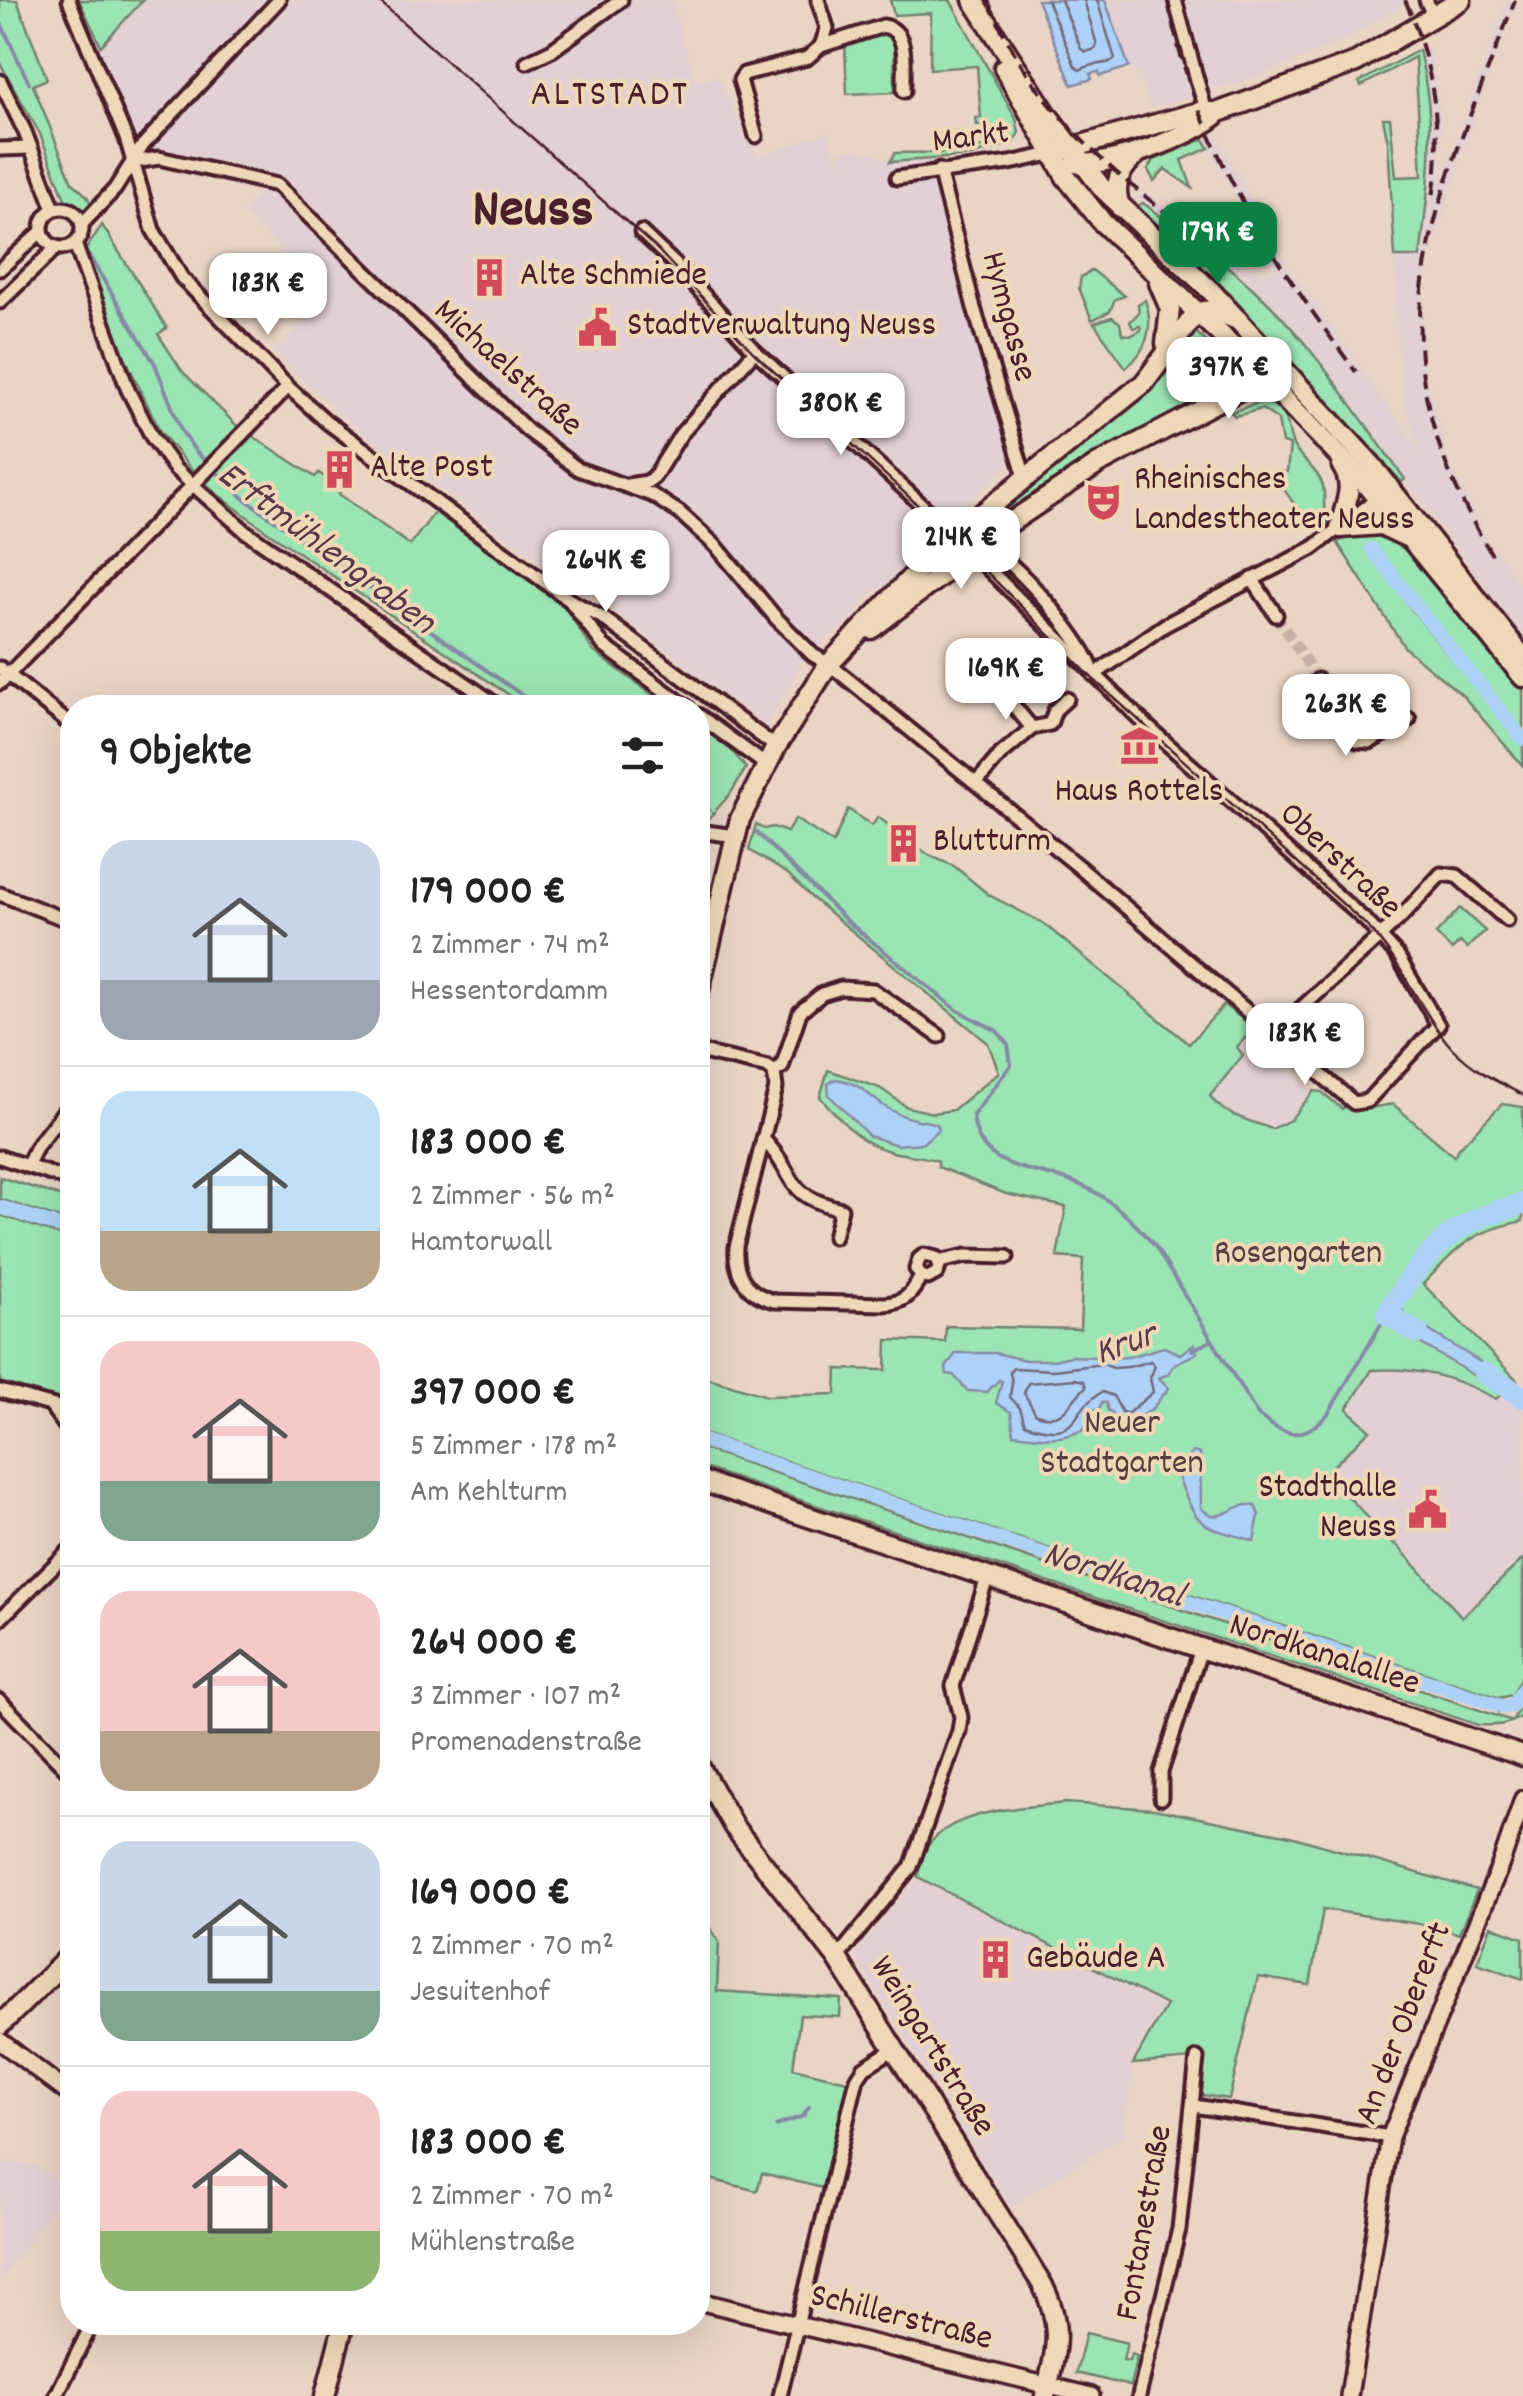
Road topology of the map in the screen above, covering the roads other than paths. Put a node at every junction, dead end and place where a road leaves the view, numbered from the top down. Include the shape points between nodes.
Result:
1 (69, 0) edge
2 (279, 0) edge
3 (621, 0) edge
4 (818, 0) edge
5 (973, 0) edge
6 (1175, 0) edge
7 (1461, 0) edge
8 (1430, 9) edge
9 (982, 17) junction
10 (820, 46) junction
11 (527, 62) dead end
12 (0, 81) edge
13 (904, 92) dead end
14 (1210, 116) junction
15 (756, 136) dead end
16 (1104, 140) junction
17 (0, 148) edge
18 (31, 148) junction
19 (1070, 148) junction
20 (1144, 148) junction
21 (1051, 154) junction
22 (134, 162) junction
23 (1083, 165) junction
24 (939, 170) junction
25 (897, 178) dead end
26 (115, 190) junction
27 (143, 198) junction
28 (1081, 198) junction
29 (1120, 208) junction
30 (54, 209) junction
31 (82, 224) junction
32 (42, 231) junction
33 (640, 232) dead end
34 (75, 244) junction
35 (57, 247) junction
36 (0, 269) edge
37 (1154, 274) junction
38 (0, 302) edge
39 (1197, 312) junction
40 (1238, 320) junction
41 (1261, 345) junction
42 (756, 351) junction
43 (1154, 368) junction
44 (1262, 376) junction
45 (288, 387) junction
46 (1337, 454) junction
47 (654, 477) junction
48 (1025, 477) junction
49 (190, 486) junction
50 (626, 486) junction
51 (1385, 493) junction
52 (661, 500) junction
53 (1340, 528) junction
54 (954, 535) junction
55 (1419, 546) junction
56 (978, 548) junction
57 (1252, 579) junction
58 (568, 599) junction
59 (1276, 615) tunnel mouth
60 (836, 657) junction
61 (1523, 657) edge
62 (3, 675) edge
63 (1094, 675) junction
64 (1523, 677) edge
65 (1318, 680) tunnel mouth
66 (482, 695) edge
67 (670, 695) edge
68 (706, 695) edge
69 (710, 698) edge
70 (1008, 699) dead end
71 (1067, 700) dead end
72 (60, 717) edge
73 (1409, 719) dead end
74 (710, 724) edge
75 (1032, 728) junction
76 (776, 747) junction
77 (766, 765) junction
78 (976, 782) junction
79 (710, 833) edge
80 (736, 836) junction
81 (0, 894) edge
82 (60, 917) edge
83 (1507, 920) dead end
84 (1380, 936) junction
85 (710, 944) edge
86 (1274, 1033) junction
87 (939, 1036) dead end
88 (710, 1053) edge
89 (774, 1072) junction
90 (1358, 1104) joint
91 (60, 1116) edge
92 (763, 1138) junction
93 (0, 1157) edge
94 (27, 1166) junction
95 (60, 1177) edge
96 (834, 1237) dead end
97 (1007, 1257) dead end
98 (0, 1391) edge
99 (50, 1406) junction
100 (60, 1408) edge
101 (60, 1420) edge
102 (710, 1486) edge
103 (60, 1560) edge
104 (987, 1578) junction
105 (0, 1619) edge
106 (1201, 1649) junction
107 (0, 1701) edge
108 (1523, 1756) edge
109 (60, 1763) edge
110 (710, 1785) edge
111 (1160, 1798) dead end
112 (1523, 1799) edge
113 (837, 1958) junction
114 (60, 1966) edge
115 (0, 2025) edge
116 (0, 2041) edge
117 (894, 2049) junction
118 (1197, 2058) dead end
119 (60, 2087) edge
120 (1194, 2106) junction
121 (1390, 2138) junction
122 (710, 2304) edge
123 (797, 2325) junction
124 (86, 2335) edge
125 (341, 2335) edge
126 (1047, 2391) edge
127 (56, 2396) edge
128 (326, 2396) edge
129 (780, 2396) edge
130 (1091, 2396) edge
131 (1140, 2396) edge
132 (1349, 2396) edge

1 - 22 street
2 - 22 street
3 - 11 street
4 - 10 street via 827,28
5 - 9 main road
6 - 14 street
7 - 8 main road
8 - 14 main road via 1345,67
9 - 19 main road
9 - 21 main road
10 - 13 street via 894,28 902,42
10 - 15 street via 807,58 741,76
12 - 18 street
14 - 16 main road
14 - 20 main road
16 - 19 main road
16 - 23 main road
17 - 18 street
18 - 30 street
19 - 21 main road
19 - 23 main road
20 - 23 main road
20 - 29 main road via 1120,172
21 - 23 main road
21 - 24 street, Markt
21 - 28 main road
22 - 26 street
22 - 27 street
22 - 50 street, Michaelstraße via 159,158 271,182 536,438 578,469
23 - 28 main road
23 - 29 main road
24 - 25 street, Markt
24 - 48 street, Hymgasse
26 - 27 street
26 - 31 street
27 - 45 street via 182,278
28 - 37 main road
29 - 40 main road
30 - 31 street via 71,210
30 - 32 street
31 - 34 street
32 - 35 street
32 - 36 street
33 - 42 street, Oberstraße
34 - 35 street
34 - 49 street via 128,390 164,455
35 - 38 street
37 - 39 main road
37 - 43 main road via 1171,320
39 - 40 main road
39 - 43 main road
39 - 44 main road
40 - 41 main road
41 - 44 main road
41 - 51 main road
42 - 47 street via 681,434
42 - 54 street, Oberstraße
43 - 48 main road
44 - 46 main road
44 - 56 main road via 1098,464
45 - 49 street
45 - 58 street
46 - 51 main road
46 - 53 main road via 1349,482
47 - 50 street
47 - 52 street
48 - 54 main road
49 - 62 street
49 - 66 street
50 - 52 street, Michaelstraße
51 - 53 street
51 - 55 main road
51 - 61 main road
52 - 60 street, Michaelstraße via 706,534 814,655
53 - 55 main road via 1381,525
53 - 57 street
54 - 56 street, Oberstraße
54 - 60 main road
55 - 64 main road
56 - 60 main road
56 - 63 street, Oberstraße
56 - 63 street, Oberstraße via 1006,559 1084,650
57 - 59 street
57 - 63 street via 1165,624
58 - 67 street via 604,646
58 - 68 street
60 - 76 main road
60 - 78 street, Michaelstraße
62 - 72 street
63 - 84 street, Oberstraße
65 - 73 street via 1357,741 1364,744
69 - 76 street
70 - 75 street
71 - 75 street via 1050,724
74 - 77 street
75 - 78 street
76 - 77 main road
77 - 80 main road
78 - 86 street, Michaelstraße
79 - 80 street
80 - 85 main road
81 - 82 street
83 - 84 street via 1446,873
84 - 86 street
84 - 90 street, Oberstraße via 1438,1025
86 - 90 street, Michaelstraße
87 - 89 street via 873,990 841,988 800,1012 782,1067
88 - 89 street
89 - 92 street
91 - 94 street
92 - 96 street via 803,1194 842,1209
92 - 97 street via 736,1247 739,1274 751,1290 775,1301 895,1304 921,1276 919,1259
93 - 94 street
94 - 95 street
98 - 99 street
99 - 100 street
99 - 101 street
102 - 104 main road, Nordkanalallee
103 - 105 street
104 - 106 main road, Nordkanalallee
104 - 113 street via 954,1686 960,1730 920,1845 911,1867
106 - 108 main road, Nordkanalallee
106 - 111 street via 1161,1772
107 - 109 street
110 - 113 main road, Weingartstraße via 734,1827
112 - 121 street, An der Obererft
113 - 117 main road, Weingartstraße
114 - 115 main road
116 - 119 street
117 - 123 street via 857,2079
117 - 126 main road, Weingartstraße via 1053,2307 1057,2343
118 - 120 street, Fontanestraße
120 - 121 street
120 - 131 street, Fontanestraße via 1179,2229
121 - 132 street, An der Obererft
122 - 123 street, Schillerstraße
123 - 126 street, Schillerstraße
123 - 129 street
124 - 127 street
125 - 128 main road
126 - 130 street, Schillerstraße

